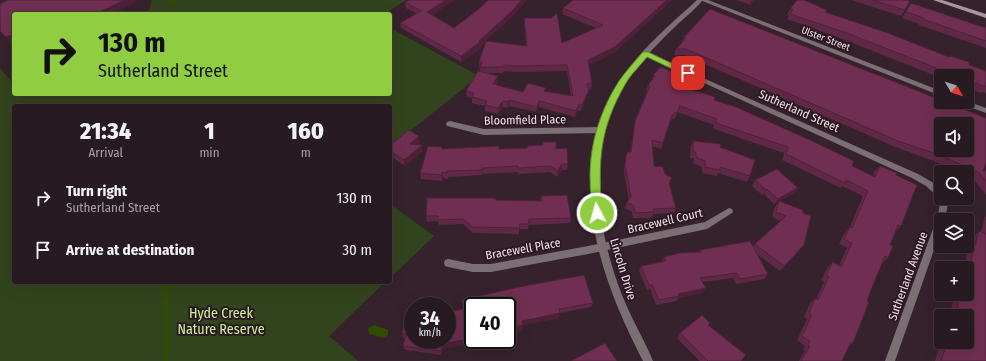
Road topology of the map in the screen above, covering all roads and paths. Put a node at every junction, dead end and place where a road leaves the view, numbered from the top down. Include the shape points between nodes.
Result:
1 (701, 0) edge
2 (936, 0) edge
3 (986, 16) edge
4 (645, 54) junction
5 (934, 91) edge
6 (974, 106) edge
7 (986, 111) edge
8 (450, 124) dead end
9 (601, 130) junction
10 (934, 189) edge
11 (944, 205) edge
12 (729, 211) dead end
13 (602, 247) junction
14 (448, 263) dead end
15 (648, 361) edge
16 (890, 361) edge

1 - 4 street, Lincoln Drive
1 - 5 street, Ulster Street
2 - 3 main road
4 - 9 street, Lincoln Drive via 623,81 608,109
4 - 10 street, Sutherland Street via 915,176
6 - 7 street
8 - 9 street, Bloomfield Place via 484,132
9 - 13 street, Lincoln Drive via 594,184
11 - 16 street, Sutherland Avenue
12 - 13 street, Bracewell Court via 707,225
13 - 14 street, Bracewell Place via 491,268 473,268
13 - 15 street, Lincoln Drive via 622,307

